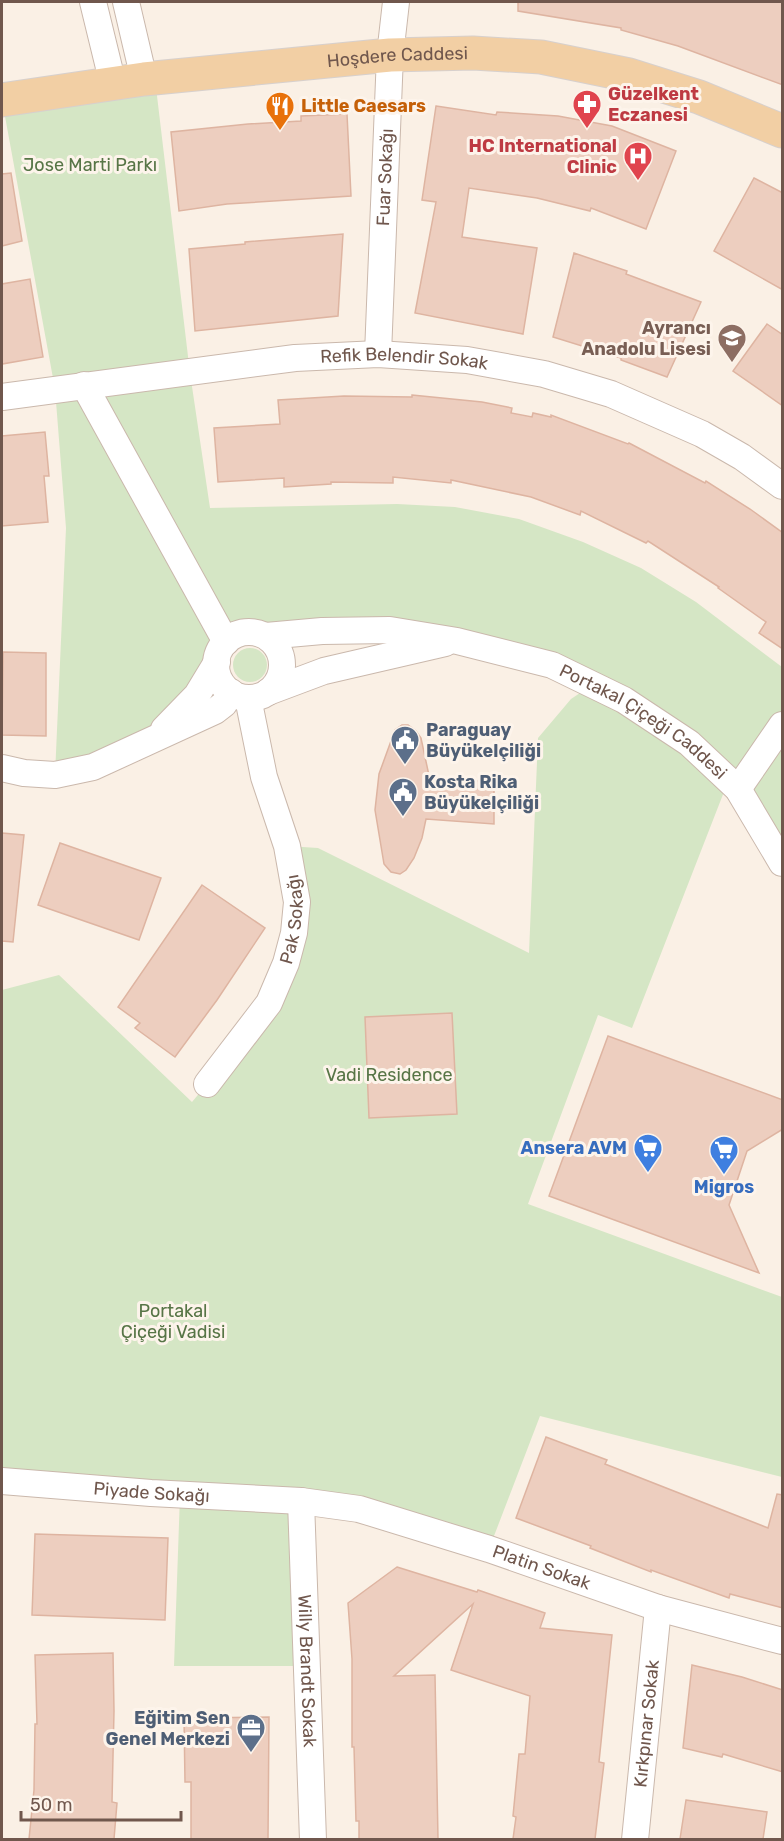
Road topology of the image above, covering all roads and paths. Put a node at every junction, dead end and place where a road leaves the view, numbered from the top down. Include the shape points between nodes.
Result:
1 (93, 2) edge
2 (126, 2) edge
3 (396, 2) edge
4 (390, 55) junction
5 (129, 82) junction
6 (2, 100) edge
7 (783, 131) edge
8 (378, 354) junction
9 (84, 385) junction
10 (2, 398) edge
11 (783, 486) edge
12 (266, 636) junction
13 (457, 641) junction
14 (221, 652) junction
15 (249, 694) junction
16 (783, 725) edge
17 (150, 742) junction
18 (2, 768) edge
19 (738, 789) junction
20 (783, 863) edge
21 (207, 1084) dead end
22 (2, 1481) edge
23 (301, 1501) junction
24 (658, 1608) junction
25 (783, 1641) edge
26 (313, 1839) edge
27 (635, 1839) edge

1 - 5 street
2 - 5 street
3 - 4 street, Fuar Sokağı
4 - 5 main road, Hoşdere Caddesi
4 - 7 main road, Hoşdere Caddesi via 473,53 541,57 628,75 699,97
4 - 8 street, Fuar Sokağı
5 - 6 main road, Hoşdere Caddesi
8 - 9 street, Refik Belendir Sokak via 295,358
8 - 11 street, Refik Belendir Sokak via 467,360 544,374 611,394 702,434
9 - 10 street, Refik Belendir Sokak
9 - 14 street
12 - 13 street, Portakal Çiçeği Caddesi via 390,630
12 - 14 street, Portakal Çiçeği Caddesi via 245,632 234,636
12 - 15 street, Portakal Çiçeği Caddesi via 280,653 281,675 276,685
13 - 15 street, Portakal Çiçeği Caddesi via 324,671
13 - 19 street, Portakal Çiçeği Caddesi via 552,665 624,700 689,742
14 - 15 street via 220,679
14 - 17 street, Portakal Çiçeği Caddesi via 197,695
15 - 17 street, Portakal Çiçeği Caddesi
15 - 21 street, Pak Sokağı via 264,777 286,846 297,902 294,933 269,1003
16 - 19 street
17 - 18 street, Portakal Çiçeği Caddesi via 93,767 56,775
19 - 20 street, Portakal Çiçeği Caddesi
22 - 23 street, Piyade Sokağı
23 - 24 street, Platin Sokak via 359,1509
23 - 26 street, Willy Brandt Sokak
24 - 25 street, Platin Sokak
24 - 27 street, Kırkpınar Sokak

